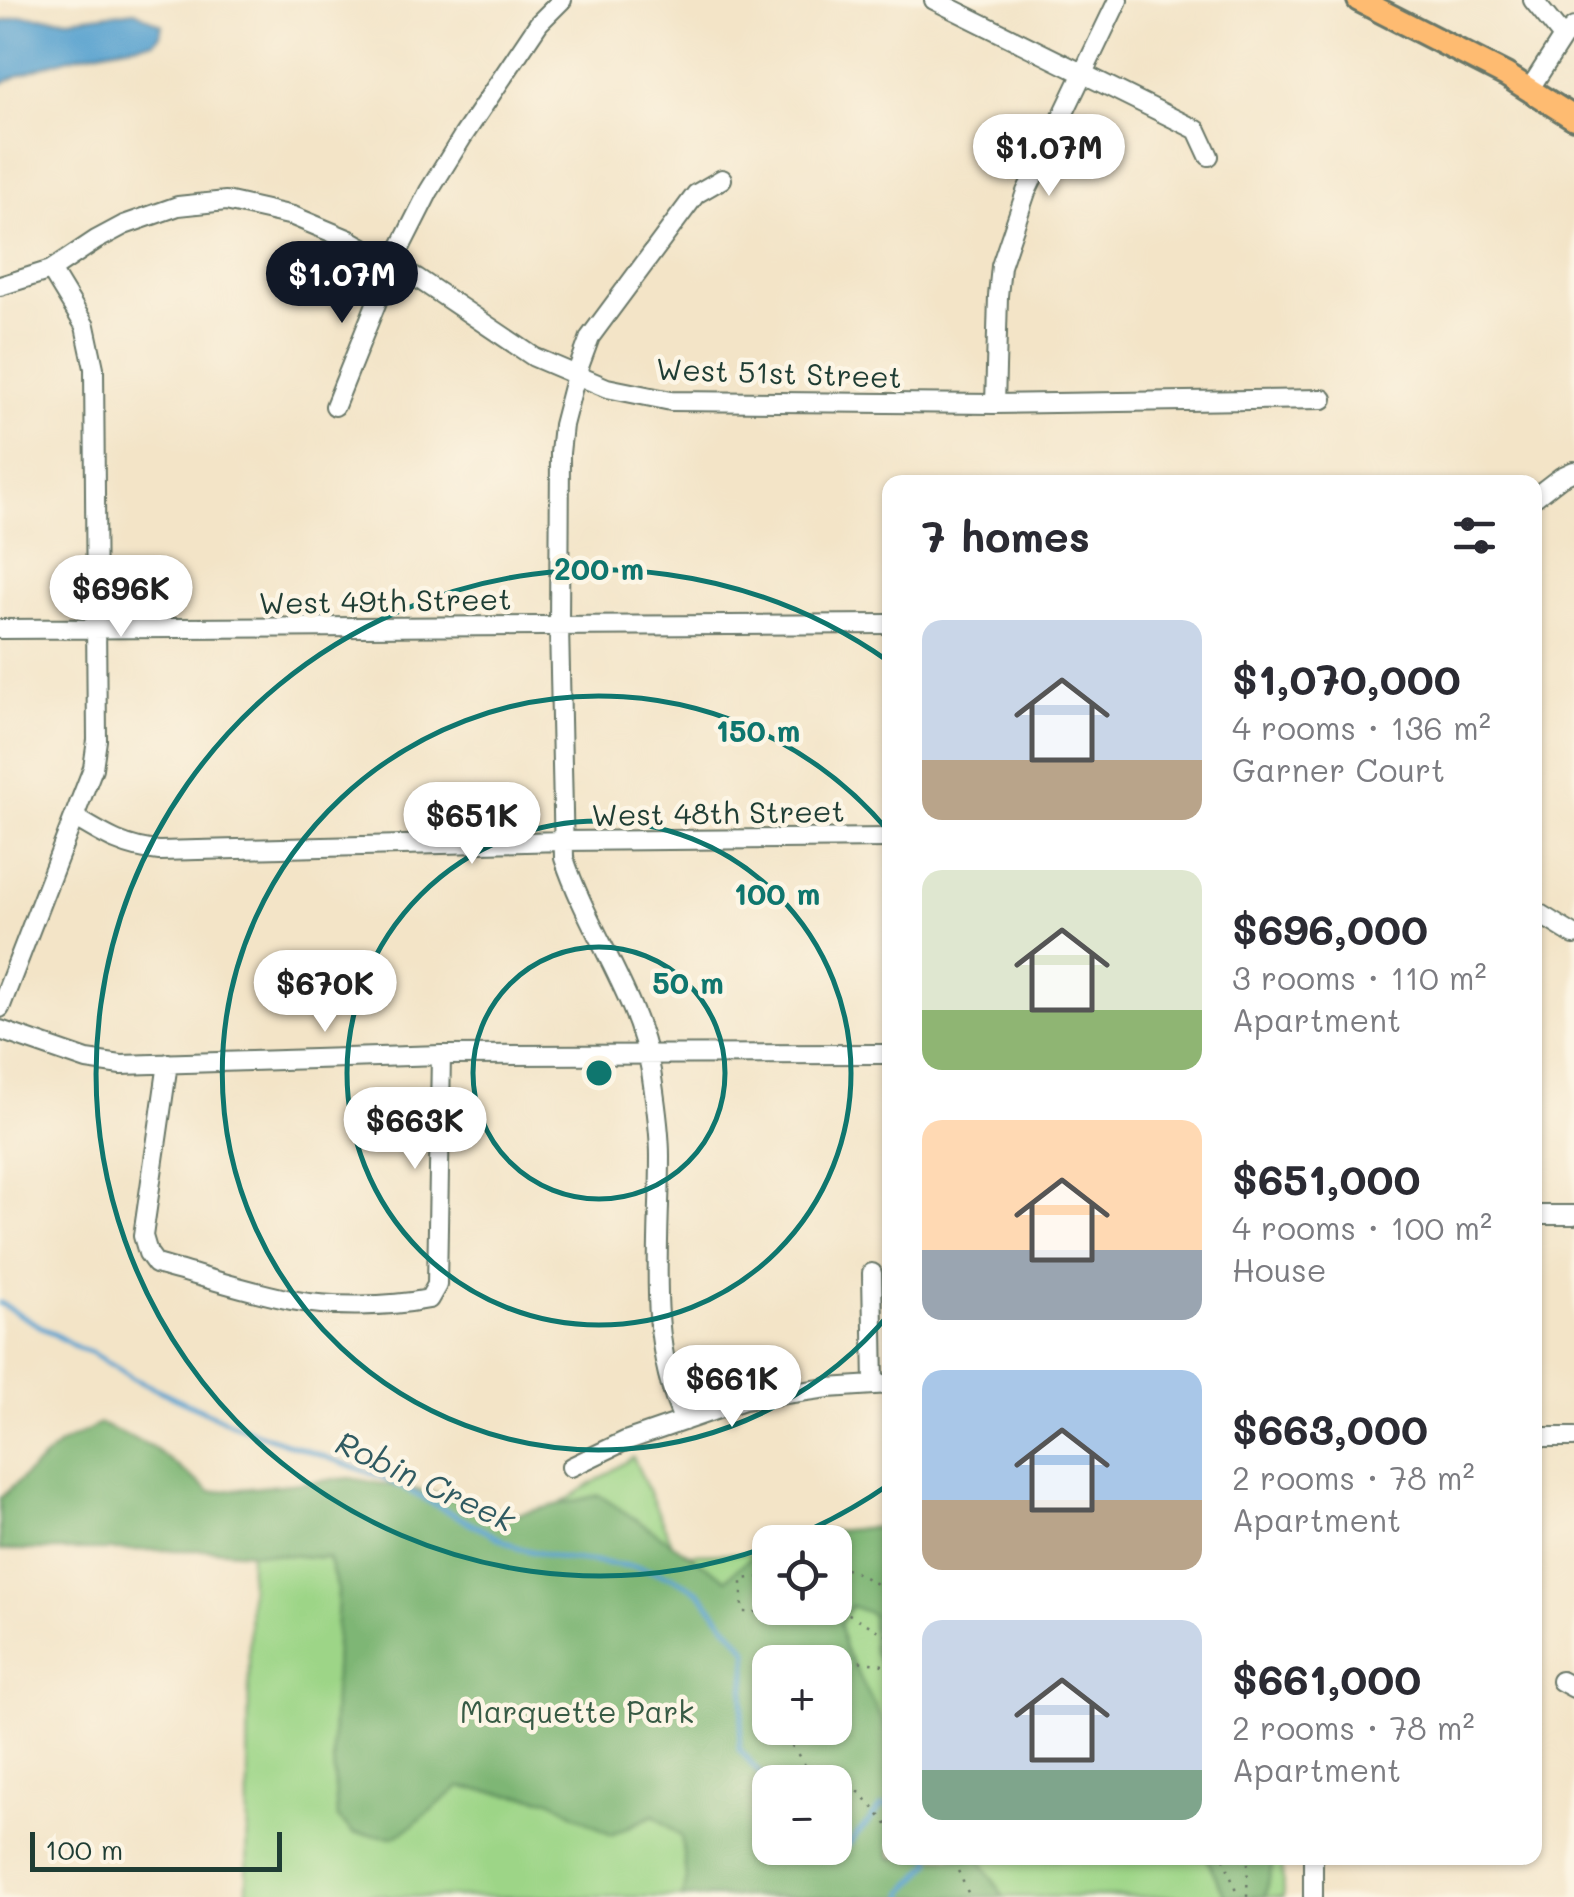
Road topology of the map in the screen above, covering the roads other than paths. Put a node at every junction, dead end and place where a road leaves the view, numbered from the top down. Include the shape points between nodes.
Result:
1 (562, 0) edge
2 (934, 0) edge
3 (1118, 0) edge
4 (1360, 0) edge
5 (1534, 0) edge
6 (1569, 32) edge
7 (1082, 73) junction
8 (1529, 90) junction
9 (1574, 118) edge
10 (1209, 156) dead end
11 (722, 179) dead end
12 (392, 264) junction
13 (52, 270) junction
14 (0, 286) edge
15 (576, 374) junction
16 (1323, 400) dead end
17 (995, 404) junction
18 (335, 406) dead end
19 (1574, 471) edge
20 (1542, 492) edge
21 (882, 624) edge
22 (559, 626) junction
23 (0, 630) edge
24 (98, 630) junction
25 (74, 818) junction
26 (882, 838) edge
27 (563, 842) junction
28 (1542, 915) edge
29 (1574, 935) edge
30 (0, 1008) edge
31 (0, 1030) edge
32 (646, 1054) junction
33 (882, 1054) edge
34 (441, 1055) junction
35 (168, 1064) junction
36 (1542, 1215) edge
37 (1574, 1215) edge
38 (872, 1273) dead end
39 (882, 1385) edge
40 (684, 1421) junction
41 (1542, 1437) edge
42 (1574, 1437) edge
43 (571, 1467) dead end
44 (1313, 1865) edge
45 (1313, 1897) edge

1 - 12 street via 463,136
2 - 7 street
3 - 7 street
4 - 8 main road
5 - 6 street
6 - 8 street
7 - 10 street via 1197,130
7 - 17 street via 1026,192 1002,266
8 - 9 main road
11 - 15 street via 696,194 672,226 590,336
12 - 13 street, West 51st Street via 293,216 226,201 178,206 124,225
12 - 15 street, West 51st Street via 534,357
12 - 18 street
13 - 14 street, West 51st Street
13 - 24 street via 86,326 94,368
15 - 17 street, West 51st Street via 672,402
15 - 22 street via 560,453
16 - 17 street, West 51st Street
19 - 20 street
21 - 22 street, West 49th Street
22 - 24 street, West 49th Street
22 - 27 street
23 - 24 street, West 49th Street
24 - 25 street via 98,740
25 - 27 street, West 48th Street via 119,844 159,852
25 - 30 street
26 - 27 street, West 48th Street
27 - 32 street via 572,884
28 - 29 street
31 - 35 street via 87,1060
32 - 33 street
32 - 34 street
32 - 40 street via 660,1153 662,1344
34 - 35 street
34 - 35 street via 437,1285 429,1299 404,1304 291,1300 156,1264 143,1236
36 - 37 street
38 - 39 street
39 - 40 street via 744,1400
40 - 43 street
41 - 42 street
44 - 45 street

